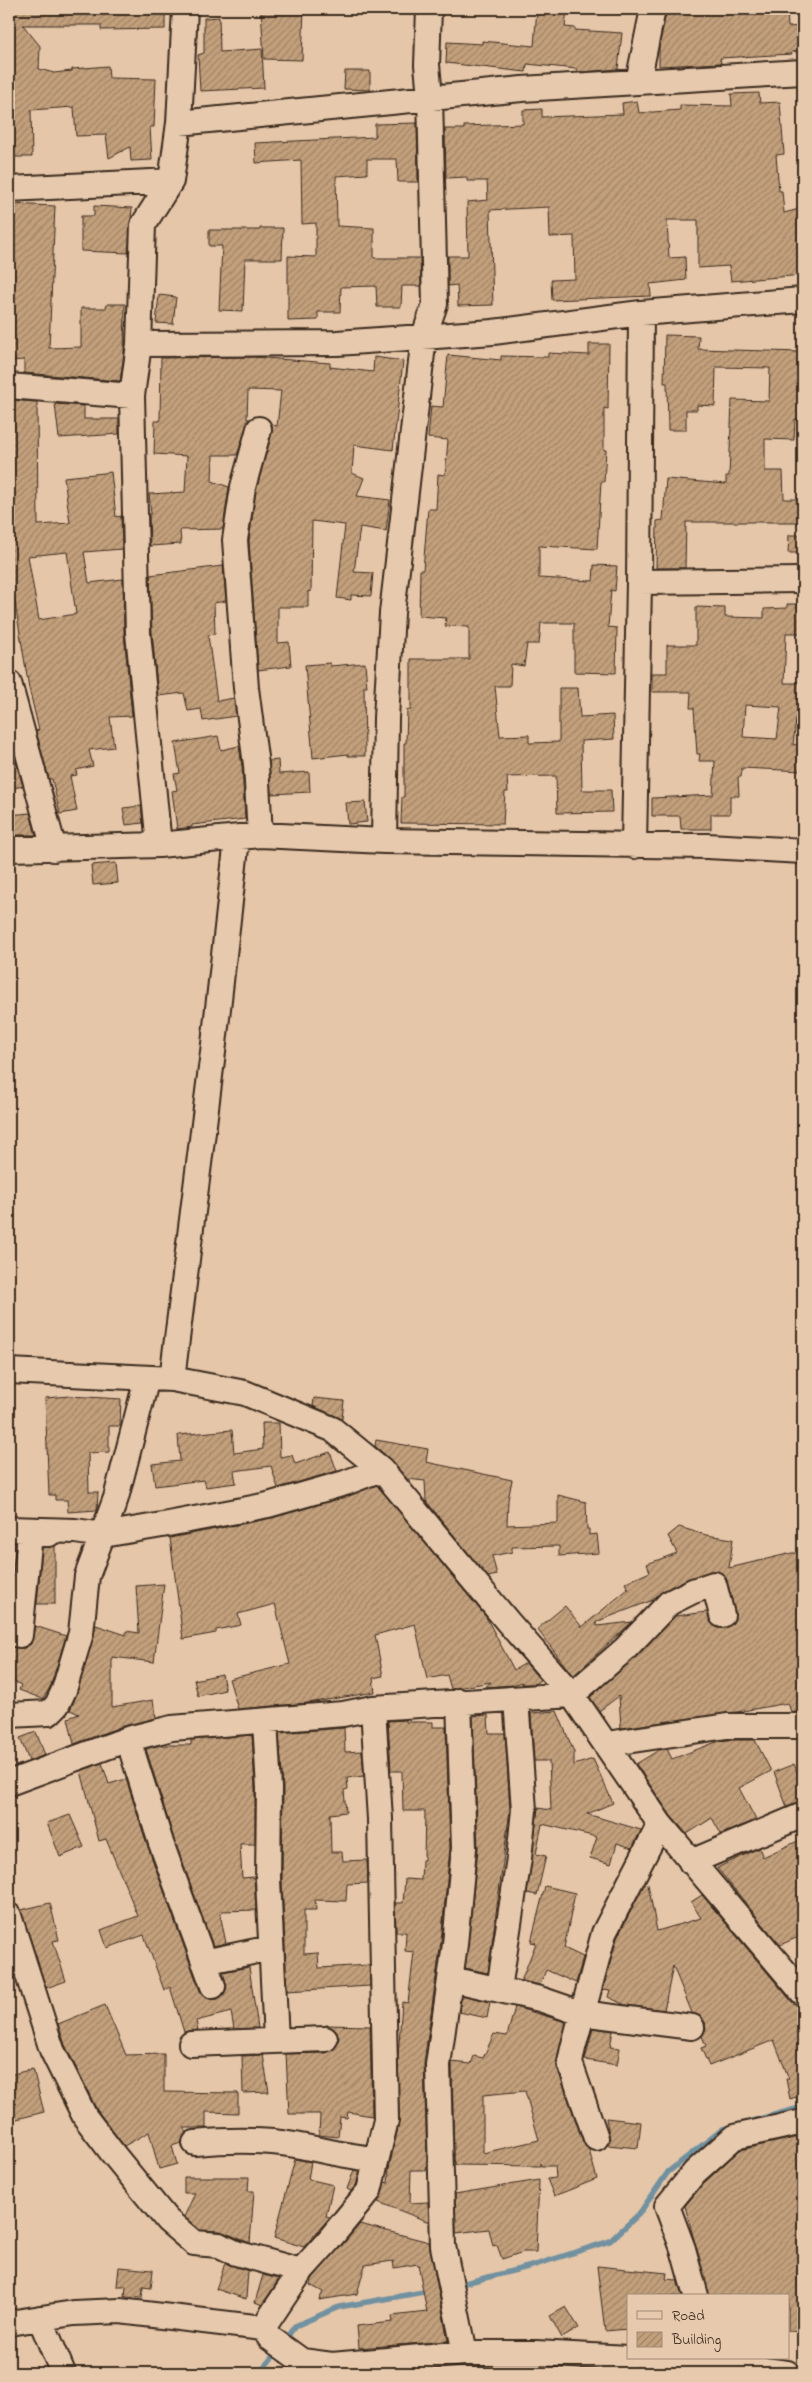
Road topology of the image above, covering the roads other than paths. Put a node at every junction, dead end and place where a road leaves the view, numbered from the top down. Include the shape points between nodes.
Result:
1 (185, 9) edge
2 (429, 9) edge
3 (653, 9) edge
4 (803, 72) edge
5 (638, 82) junction
6 (430, 96) junction
7 (179, 123) junction
8 (171, 181) junction
9 (9, 189) edge
10 (803, 300) edge
11 (640, 313) junction
12 (424, 336) junction
13 (139, 344) junction
14 (9, 386) edge
15 (132, 396) junction
16 (259, 429) dead end
17 (803, 580) edge
18 (639, 582) junction
19 (11, 697) edge
20 (248, 837) junction
21 (384, 840) junction
22 (159, 845) junction
23 (634, 846) junction
24 (9, 849) edge
25 (54, 849) junction
26 (803, 851) edge
27 (9, 1371) edge
28 (147, 1378) junction
29 (172, 1379) junction
30 (380, 1469) junction
31 (9, 1529) edge
32 (103, 1535) junction
33 (722, 1615) dead end
34 (9, 1633) edge
35 (572, 1695) junction
36 (516, 1698) junction
37 (459, 1702) junction
38 (373, 1708) junction
39 (9, 1715) edge
40 (265, 1722) junction
41 (803, 1726) edge
42 (128, 1739) junction
43 (606, 1744) junction
44 (9, 1784) edge
45 (803, 1815) edge
46 (660, 1824) junction
47 (691, 1862) junction
48 (9, 1916) edge
49 (271, 1948) junction
50 (204, 1962) junction
51 (793, 1965) edge
52 (451, 1979) junction
53 (213, 1986) dead end
54 (499, 1989) junction
55 (803, 1993) edge
56 (581, 2013) junction
57 (692, 2027) dead end
58 (325, 2038) dead end
59 (276, 2040) junction
60 (191, 2044) dead end
61 (803, 2122) edge
62 (596, 2138) dead end
63 (195, 2142) dead end
64 (375, 2159) junction
65 (300, 2271) junction
66 (695, 2294) edge
67 (40, 2318) junction
68 (9, 2323) edge
69 (267, 2333) junction
70 (465, 2353) junction
71 (627, 2358) edge
72 (660, 2360) edge
73 (537, 2363) edge
74 (688, 2364) edge
75 (63, 2373) edge
76 (787, 2373) edge

1 - 7 street
2 - 6 street via 427,65
3 - 5 street
4 - 5 street
5 - 6 street
6 - 7 street
6 - 12 street via 435,304
7 - 8 street
8 - 9 street
8 - 13 street via 143,225
10 - 11 street
11 - 12 street via 493,332
11 - 18 street
12 - 13 street via 337,343
12 - 21 street via 392,613
13 - 15 street
14 - 15 street
15 - 22 street via 138,633
16 - 20 street via 243,487 235,540 246,688 256,765
17 - 18 street
18 - 23 street
19 - 25 street
20 - 21 street
20 - 22 street
20 - 29 street via 214,1044
21 - 23 street
22 - 25 street
23 - 26 street
24 - 25 street
27 - 28 street
28 - 29 street
28 - 32 street via 116,1498
29 - 30 street via 245,1393 296,1412 332,1429
30 - 32 street via 345,1483 268,1505
30 - 35 street
31 - 32 street
32 - 34 street via 30,1534 20,1635
32 - 39 street via 87,1576 82,1633 57,1705 49,1713
33 - 35 street via 714,1584 669,1603 625,1649
35 - 36 street
35 - 43 street
36 - 37 street
36 - 54 street via 524,1810
37 - 38 street
37 - 52 street via 464,1848
38 - 40 street
38 - 64 street via 380,1819 386,2120
40 - 42 street via 172,1728
40 - 49 street
41 - 43 street via 727,1726
42 - 44 street
42 - 50 street
43 - 46 street
45 - 47 street
46 - 47 street
46 - 56 street via 604,1933
47 - 51 street
48 - 65 street via 52,2050 85,2117 114,2156 167,2220 194,2242 219,2245
49 - 50 street
49 - 59 street
50 - 53 street
51 - 55 street
52 - 54 street
52 - 70 street via 438,2065 443,2246
54 - 56 street
56 - 57 street
56 - 62 street via 570,2063
58 - 59 street
59 - 60 street
61 - 66 street via 734,2136 695,2172 667,2206
63 - 64 street via 235,2139
64 - 65 street via 369,2191
65 - 69 street
67 - 68 street
67 - 69 street via 120,2311
67 - 75 street
69 - 70 street via 302,2362 332,2365
70 - 73 street
71 - 73 street
72 - 74 street
74 - 76 street

